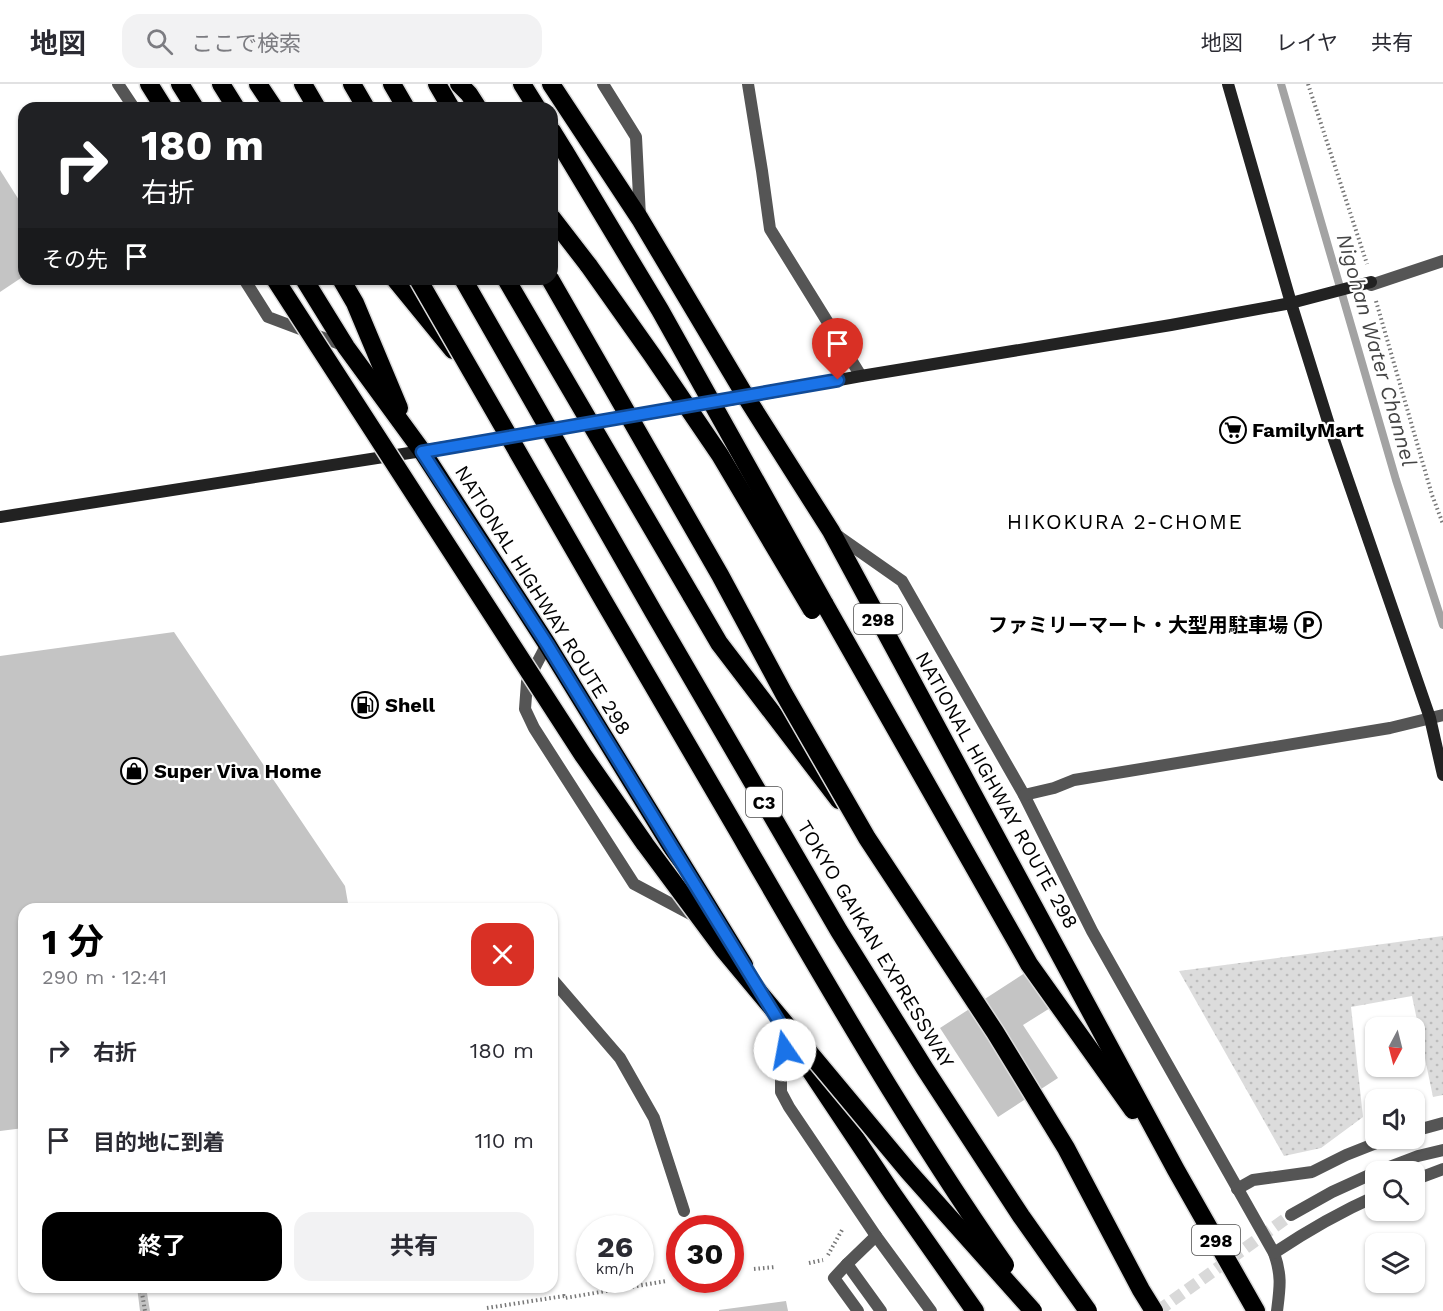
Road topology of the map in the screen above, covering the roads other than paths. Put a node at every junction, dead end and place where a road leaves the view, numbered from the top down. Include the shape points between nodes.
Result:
1 (118, 84) edge
2 (149, 84) edge
3 (180, 84) edge
4 (221, 84) edge
5 (258, 84) edge
6 (303, 84) edge
7 (352, 84) edge
8 (392, 84) edge
9 (437, 84) edge
10 (459, 84) edge
11 (522, 84) edge
12 (551, 84) edge
13 (603, 84) edge
14 (748, 84) edge
15 (1228, 84) edge
16 (130, 102) edge
17 (160, 102) edge
18 (191, 102) edge
19 (232, 102) edge
20 (270, 102) edge
21 (314, 102) edge
22 (362, 102) edge
23 (402, 102) edge
24 (448, 102) edge
25 (474, 102) edge
26 (533, 102) edge
27 (558, 141) edge
28 (640, 219) junction
29 (558, 226) edge
30 (1443, 261) edge
31 (248, 285) edge
32 (279, 285) edge
33 (307, 285) edge
34 (344, 285) edge
35 (400, 285) edge
36 (421, 285) edge
37 (467, 285) edge
38 (510, 285) edge
39 (553, 285) edge
40 (1291, 303) junction
41 (346, 347) junction
42 (861, 376) junction
43 (475, 378) junction
44 (746, 397) junction
45 (411, 436) junction
46 (422, 452) junction
47 (0, 517) edge
48 (831, 531) junction
49 (818, 606) junction
50 (547, 644) junction
51 (1443, 715) edge
52 (1430, 718) junction
53 (1443, 775) edge
54 (1024, 795) junction
55 (867, 838) junction
56 (723, 932) junction
57 (558, 986) edge
58 (789, 1038) junction
59 (1443, 1124) edge
60 (1425, 1128) edge
61 (1365, 1147) edge
62 (1443, 1150) edge
63 (1405, 1161) edge
64 (1443, 1169) edge
65 (1176, 1170) junction
66 (1425, 1176) edge
67 (1365, 1177) edge
68 (1237, 1189) junction
69 (1365, 1202) edge
70 (684, 1210) dead end
71 (1291, 1215) tunnel mouth
72 (876, 1236) junction
73 (1274, 1253) junction
74 (847, 1264) junction
75 (858, 1311) edge
76 (881, 1311) edge
77 (931, 1311) edge
78 (975, 1311) edge
79 (1035, 1311) edge
80 (1088, 1311) edge
81 (1154, 1311) edge
82 (1256, 1311) edge
83 (1277, 1311) edge

1 - 16 street
2 - 17 highway
3 - 18 highway
4 - 19 highway
5 - 20 highway
6 - 21 highway
7 - 22 highway
8 - 23 highway
9 - 24 highway
10 - 25 highway
11 - 26 highway
12 - 28 highway, NATIONAL HIGHWAY ROUTE 298 / 298
13 - 28 street via 636,137
14 - 42 street via 770,229
15 - 40 street
27 - 49 highway, bridge via 660,310
28 - 44 highway, NATIONAL HIGHWAY ROUTE 298 / 298
29 - 49 highway, bridge via 720,455
30 - 40 street
31 - 41 street via 268,317
32 - 79 highway, bridge via 583,755 645,844 723,949 908,1172
33 - 41 highway
34 - 45 highway
35 - 43 highway, bridge
36 - 43 highway, C3, bridge
37 - 80 highway, TOKYO GAIKAN EXPRESSWAY / C3, bridge via 839,931 1021,1216
38 - 55 highway, bridge via 719,643
39 - 55 highway, bridge
40 - 42 street
40 - 52 street
41 - 45 highway
42 - 44 street
43 - 79 highway, C3, bridge via 904,1114
44 - 46 street
44 - 48 highway, NATIONAL HIGHWAY ROUTE 298 / 298
45 - 46 highway, NATIONAL HIGHWAY ROUTE 298
46 - 47 street
46 - 50 highway, NATIONAL HIGHWAY ROUTE 298
48 - 54 street via 902,581
48 - 65 highway, NATIONAL HIGHWAY ROUTE 298 / 298
49 - 65 highway via 850,648 1029,964
50 - 56 highway, NATIONAL HIGHWAY ROUTE 298
50 - 56 street via 527,682 525,709 534,728 634,884
51 - 52 street
52 - 53 street
52 - 54 street via 1390,729 1074,780
54 - 68 street via 1092,930
55 - 81 highway, bridge via 1066,1148
56 - 58 highway, NATIONAL HIGHWAY ROUTE 298
57 - 70 street via 621,1058 654,1118
58 - 72 street via 781,1061 781,1092
58 - 78 highway, NATIONAL HIGHWAY ROUTE 298
59 - 60 street
61 - 68 street via 1312,1172 1253,1180
62 - 63 street
64 - 66 street
65 - 82 highway, NATIONAL HIGHWAY ROUTE 298 / 298
67 - 71 street
68 - 73 street
69 - 73 street
72 - 74 street
72 - 77 street
73 - 83 street via 1280,1269
74 - 75 street via 834,1278
74 - 76 street

